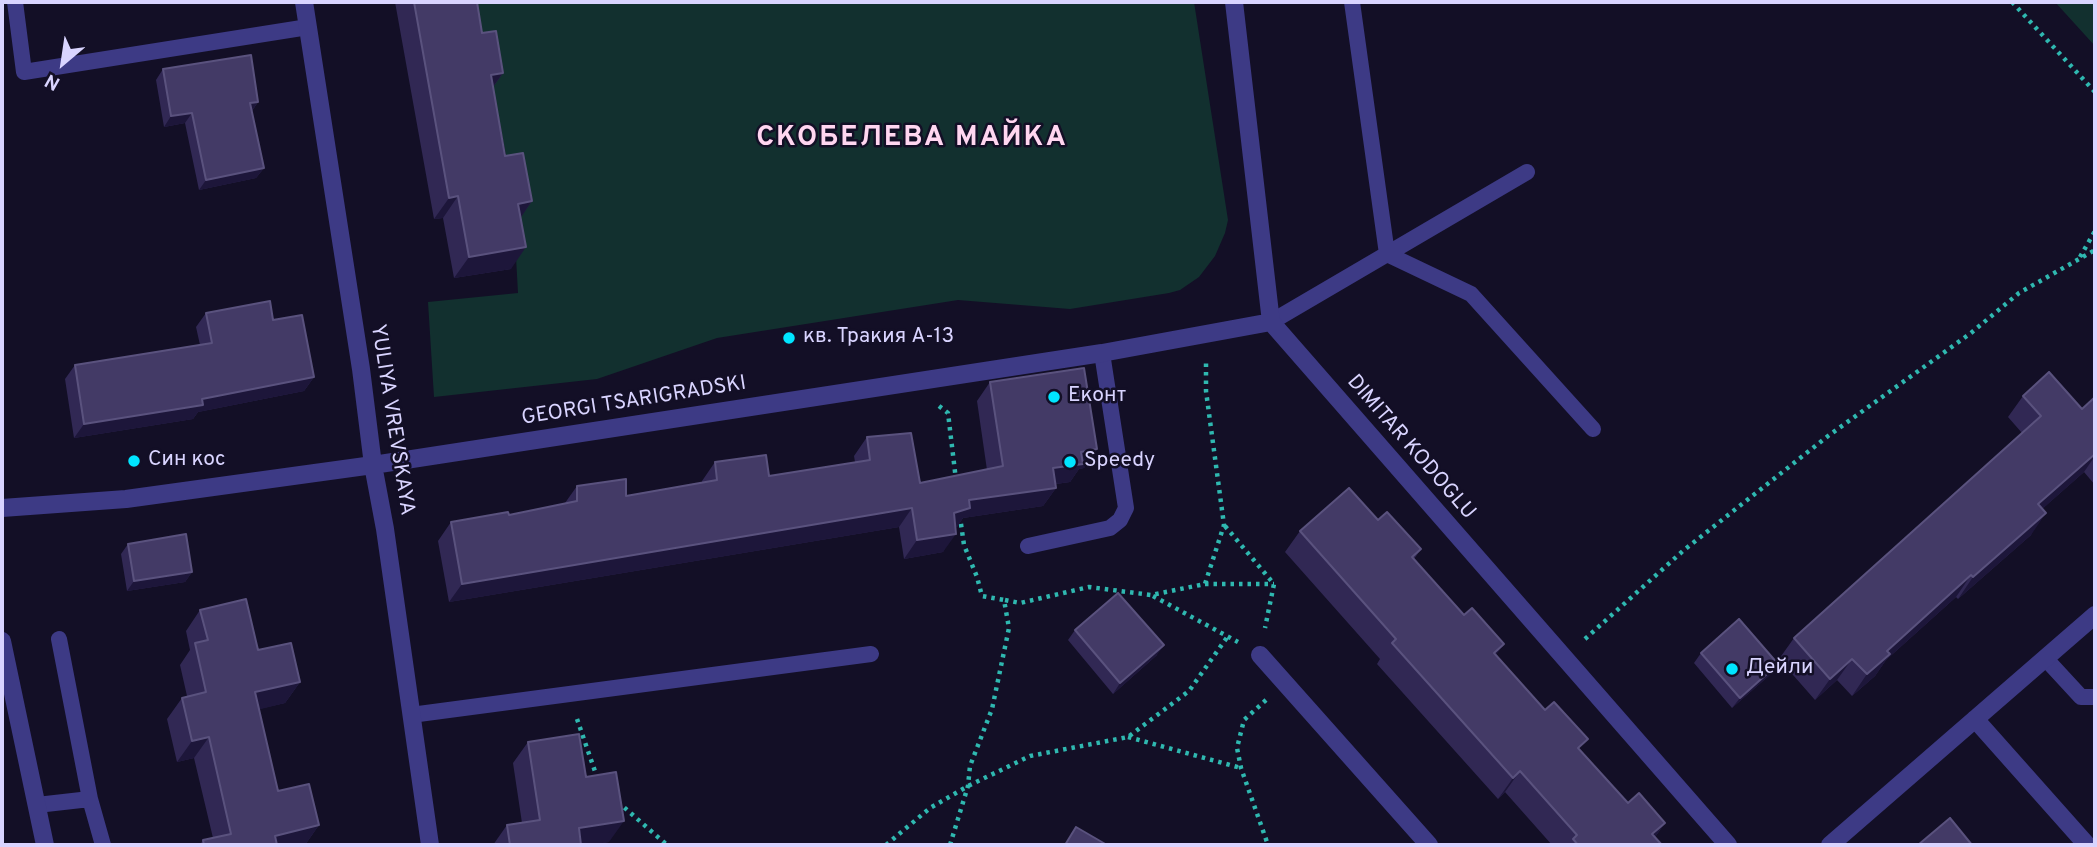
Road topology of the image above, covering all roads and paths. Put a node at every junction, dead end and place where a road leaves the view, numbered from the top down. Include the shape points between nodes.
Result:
1 (15, 2) edge
2 (304, 2) edge
3 (1234, 2) edge
4 (1352, 2) edge
5 (2012, 2) edge
6 (308, 27) junction
7 (2095, 92) edge
8 (1527, 172) dead end
9 (2095, 231) edge
10 (2095, 250) edge
11 (1387, 254) junction
12 (2080, 258) junction
13 (1271, 323) junction
14 (1205, 334) junction
15 (1102, 353) junction
16 (913, 382) junction
17 (1593, 429) dead end
18 (373, 465) junction
19 (957, 492) edge
20 (959, 506) edge
21 (2, 508) edge
22 (1224, 525) junction
23 (1028, 546) dead end
24 (1205, 584) junction
25 (1274, 584) junction
26 (1151, 595) junction
27 (1004, 600) junction
28 (2095, 615) edge
29 (1228, 636) junction
30 (59, 639) dead end
31 (2, 641) edge
32 (871, 654) dead end
33 (1260, 655) junction
34 (1564, 658) junction
35 (2045, 658) junction
36 (1284, 682) junction
37 (572, 694) junction
38 (2095, 697) edge
39 (411, 715) junction
40 (1975, 719) junction
41 (1128, 737) junction
42 (1241, 768) junction
43 (600, 785) edge
44 (968, 786) junction
45 (90, 799) junction
46 (617, 801) edge
47 (37, 805) junction
48 (45, 845) edge
49 (103, 845) edge
50 (430, 845) edge
51 (667, 845) edge
52 (886, 845) edge
53 (950, 845) edge
54 (1268, 845) edge
55 (1429, 845) edge
56 (1728, 845) edge
57 (1830, 845) edge
58 (2087, 845) edge

1 - 6 lane via 24,72
2 - 6 street, YULIYA VREVSKAYA
3 - 13 street
4 - 11 lane
5 - 7 path
6 - 18 street, YULIYA VREVSKAYA
8 - 11 lane
9 - 12 path
10 - 12 path
11 - 13 lane
11 - 17 lane via 1471,294
12 - 34 path via 2019,293 1828,436 1684,550
13 - 14 street, GEORGI TSARIGRADSKI
13 - 34 street, DIMITAR KODOGLU
14 - 15 street, GEORGI TSARIGRADSKI
14 - 22 path via 1206,391
15 - 16 street, GEORGI TSARIGRADSKI
15 - 23 lane via 1126,508 1110,528
16 - 18 street, GEORGI TSARIGRADSKI
16 - 19 path via 948,413
18 - 21 street, GEORGI TSARIGRADSKI via 126,499
18 - 39 street, YULIYA VREVSKAYA
20 - 27 path via 964,545 982,596
22 - 24 path
22 - 25 path
24 - 25 path
24 - 26 path
25 - 33 path
26 - 27 path via 1089,587 1020,603
26 - 29 path
27 - 44 path via 1009,628 992,709 970,766
28 - 35 street
29 - 33 path
29 - 41 path via 1189,691
30 - 45 lane
31 - 47 street
32 - 37 lane
33 - 36 street
34 - 56 street, DIMITAR KODOGLU
35 - 38 lane via 2081,697
35 - 40 street
36 - 42 path via 1244,720 1237,748
36 - 55 street
37 - 39 lane
37 - 43 path via 578,729
39 - 50 street, YULIYA VREVSKAYA
40 - 57 street
40 - 58 street
41 - 42 path
41 - 44 path via 1030,756
42 - 54 path
44 - 52 path via 930,808
44 - 53 path
45 - 47 lane
45 - 49 lane
46 - 51 path
47 - 48 street

